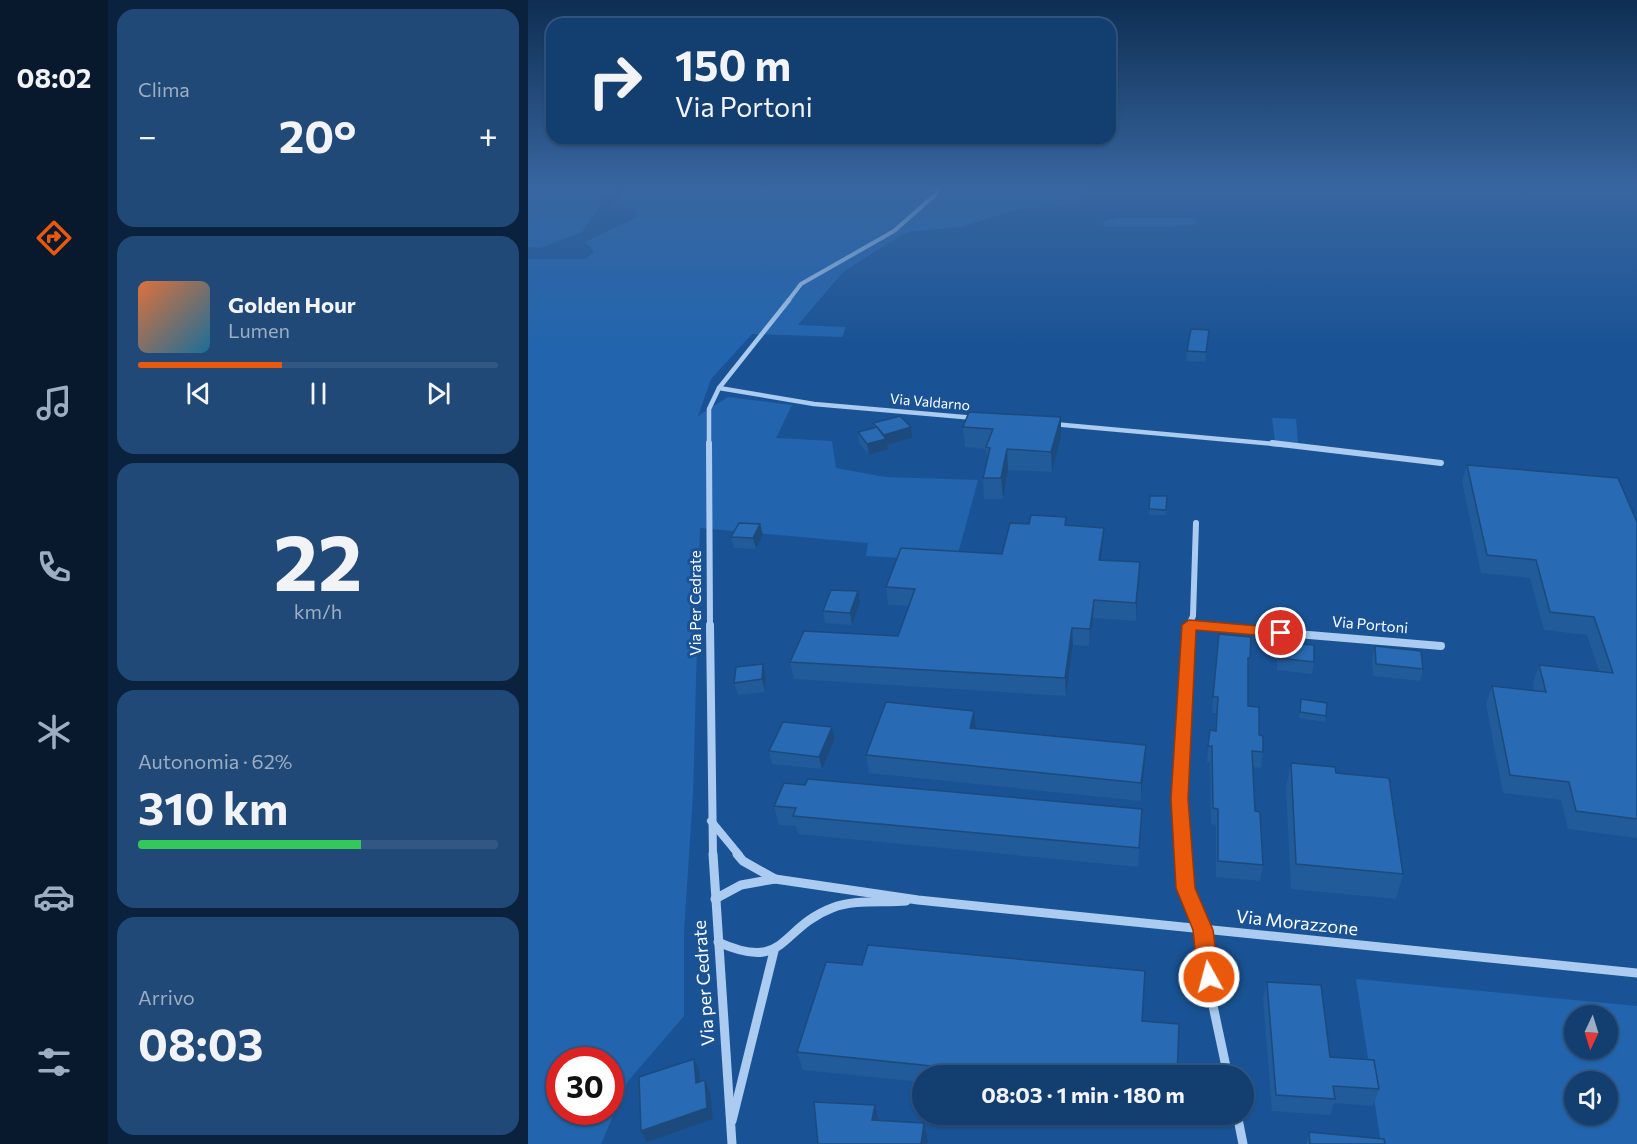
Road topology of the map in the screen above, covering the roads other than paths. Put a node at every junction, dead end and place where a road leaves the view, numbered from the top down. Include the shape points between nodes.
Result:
1 (879, 239) edge
2 (719, 388) junction
3 (979, 418) edge
4 (1049, 424) edge
5 (1442, 463) dead end
6 (1196, 523) dead end
7 (1189, 625) junction
8 (1441, 646) dead end
9 (711, 821) junction
10 (775, 879) junction
11 (715, 899) junction
12 (918, 900) junction
13 (1203, 930) junction
14 (718, 942) junction
15 (774, 951) junction
16 (1637, 973) edge
17 (1226, 1065) edge
18 (1240, 1125) edge
19 (730, 1128) junction
20 (732, 1144) edge
21 (1244, 1144) edge

1 - 2 street via 801,284
2 - 3 street, Via Valdarno via 826,405
2 - 9 street, Via Per Cedrate via 709,409
4 - 5 street via 1252,441
6 - 7 street via 1193,616
7 - 8 street, Via Portoni
7 - 13 street via 1179,799 1186,888
9 - 10 street, Via Morazzone via 743,861
9 - 11 street, Via per Cedrate
10 - 11 street, Via Morazzone via 741,885
10 - 12 street, Via Morazzone
11 - 14 street, Via per Cedrate
12 - 13 street, Via Morazzone
12 - 15 street, Via Morazzone via 833,908 811,920
13 - 16 street, Via Morazzone
13 - 17 street
14 - 15 street via 734,950
14 - 19 street, Via per Cedrate
15 - 19 street
18 - 21 street
19 - 20 street, Via per Cedrate

